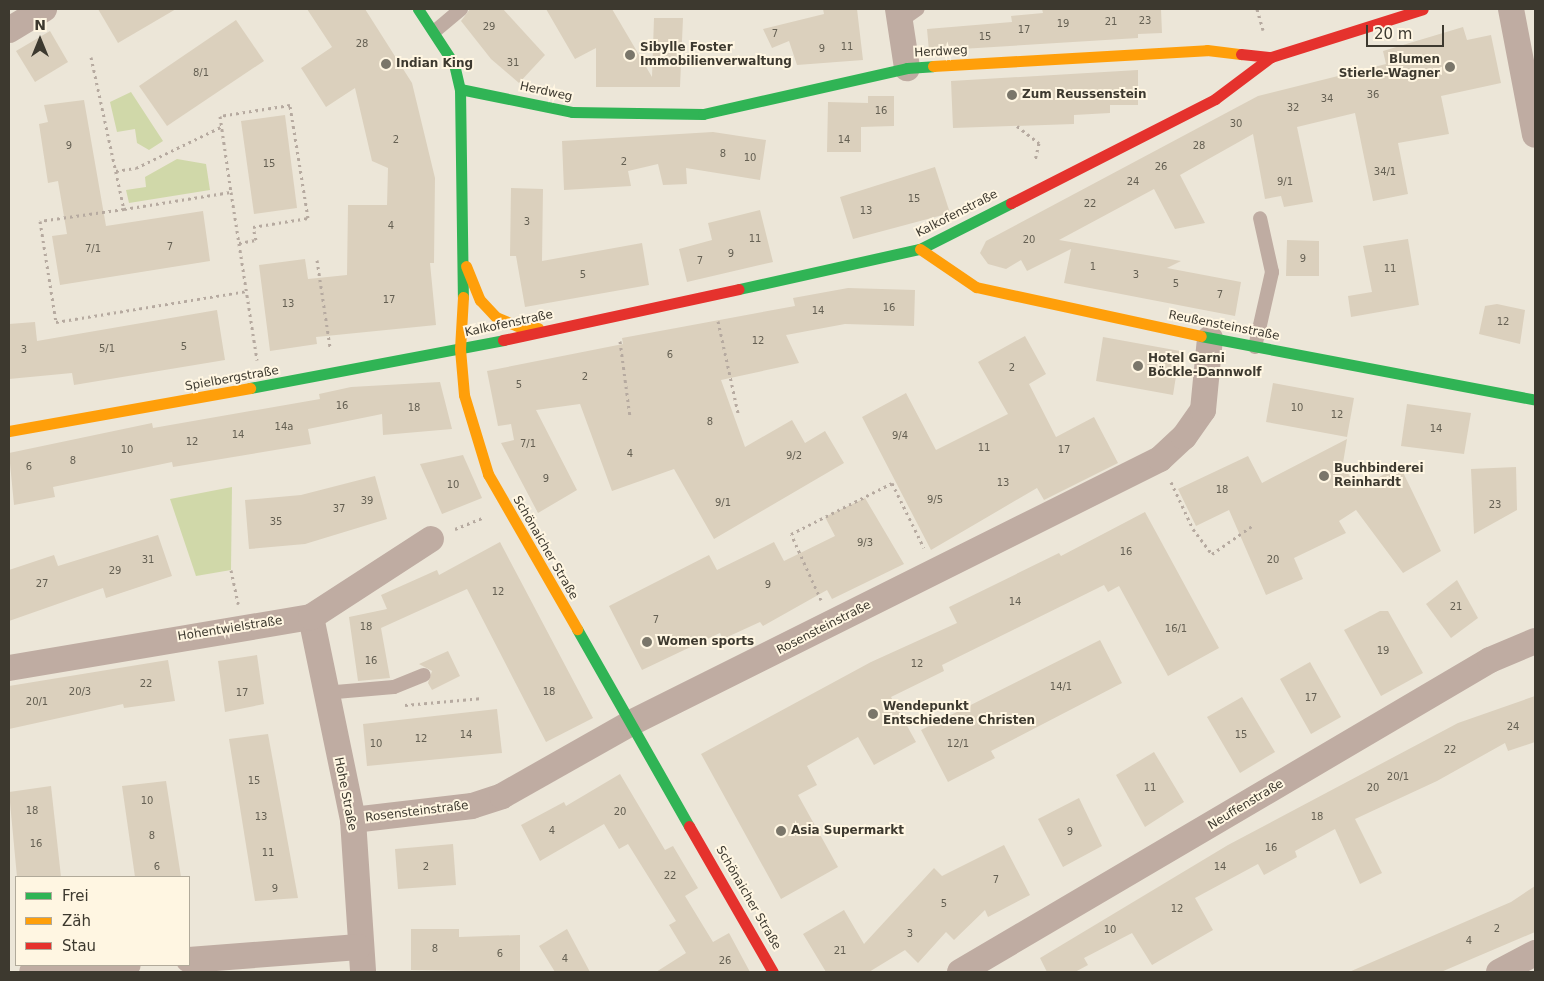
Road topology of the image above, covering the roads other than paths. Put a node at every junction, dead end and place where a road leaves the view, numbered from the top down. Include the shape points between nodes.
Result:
1 (44, 9) edge
2 (418, 9) edge
3 (461, 9) edge
4 (1423, 9) edge
5 (1511, 9) edge
6 (906, 13) edge
7 (9, 30) edge
8 (435, 31) junction
9 (1271, 57) junction
10 (907, 68) junction
11 (460, 89) junction
12 (1535, 135) edge
13 (1260, 218) dead end
14 (920, 249) junction
15 (465, 264) junction
16 (565, 327) junction
17 (1210, 338) junction
18 (1255, 346) junction
19 (460, 349) junction
20 (1535, 400) edge
21 (9, 431) edge
22 (431, 539) road end
23 (311, 617) junction
24 (1535, 641) edge
25 (9, 668) edge
26 (424, 675) dead end
27 (324, 693) junction
28 (631, 724) junction
29 (353, 820) junction
30 (358, 947) junction
31 (1535, 953) edge
32 (190, 960) edge
33 (114, 966) edge
34 (32, 972) edge
35 (363, 972) edge
36 (774, 972) edge
37 (960, 972) edge
38 (1499, 972) edge

1 - 7 street
2 - 8 street, Schönaicher Straße
3 - 8 lane
4 - 9 street, Herdweg
5 - 12 street
6 - 10 street
8 - 11 street, Schönaicher Straße via 454,64
9 - 10 street, Herdweg via 1207,50
9 - 14 street, Kalkofenstraße via 1215,99
10 - 11 street, Herdweg via 703,114 572,112
11 - 15 street, Schönaicher Straße
13 - 18 lane via 1272,272
14 - 16 street, Kalkofenstraße
14 - 17 street, Reußensteinstraße via 976,288
15 - 16 street, Kalkofenstraße via 480,300 496,317 522,328
15 - 19 street, Schönaicher Straße
16 - 19 street, Kalkofenstraße
17 - 18 street, Reußensteinstraße
17 - 28 street, Rosensteinstraße via 1203,410 1184,437 1160,459
18 - 20 street, Reußensteinstraße
19 - 21 street, Spielbergstraße via 334,375
19 - 28 street, Schönaicher Straße via 477,443 505,508
22 - 23 street, Hohentwielstraße
23 - 25 street, Hohentwielstraße via 242,626
23 - 27 street, Hohe Straße
24 - 37 street, Neuffenstraße via 1490,660
26 - 27 lane via 394,687
27 - 29 street, Hohe Straße
28 - 29 street, Rosensteinstraße via 502,796 472,806
28 - 36 street, Schönaicher Straße
29 - 30 street, Hohe Straße
30 - 32 street
30 - 35 street, Hohe Straße
31 - 38 street
33 - 34 street

